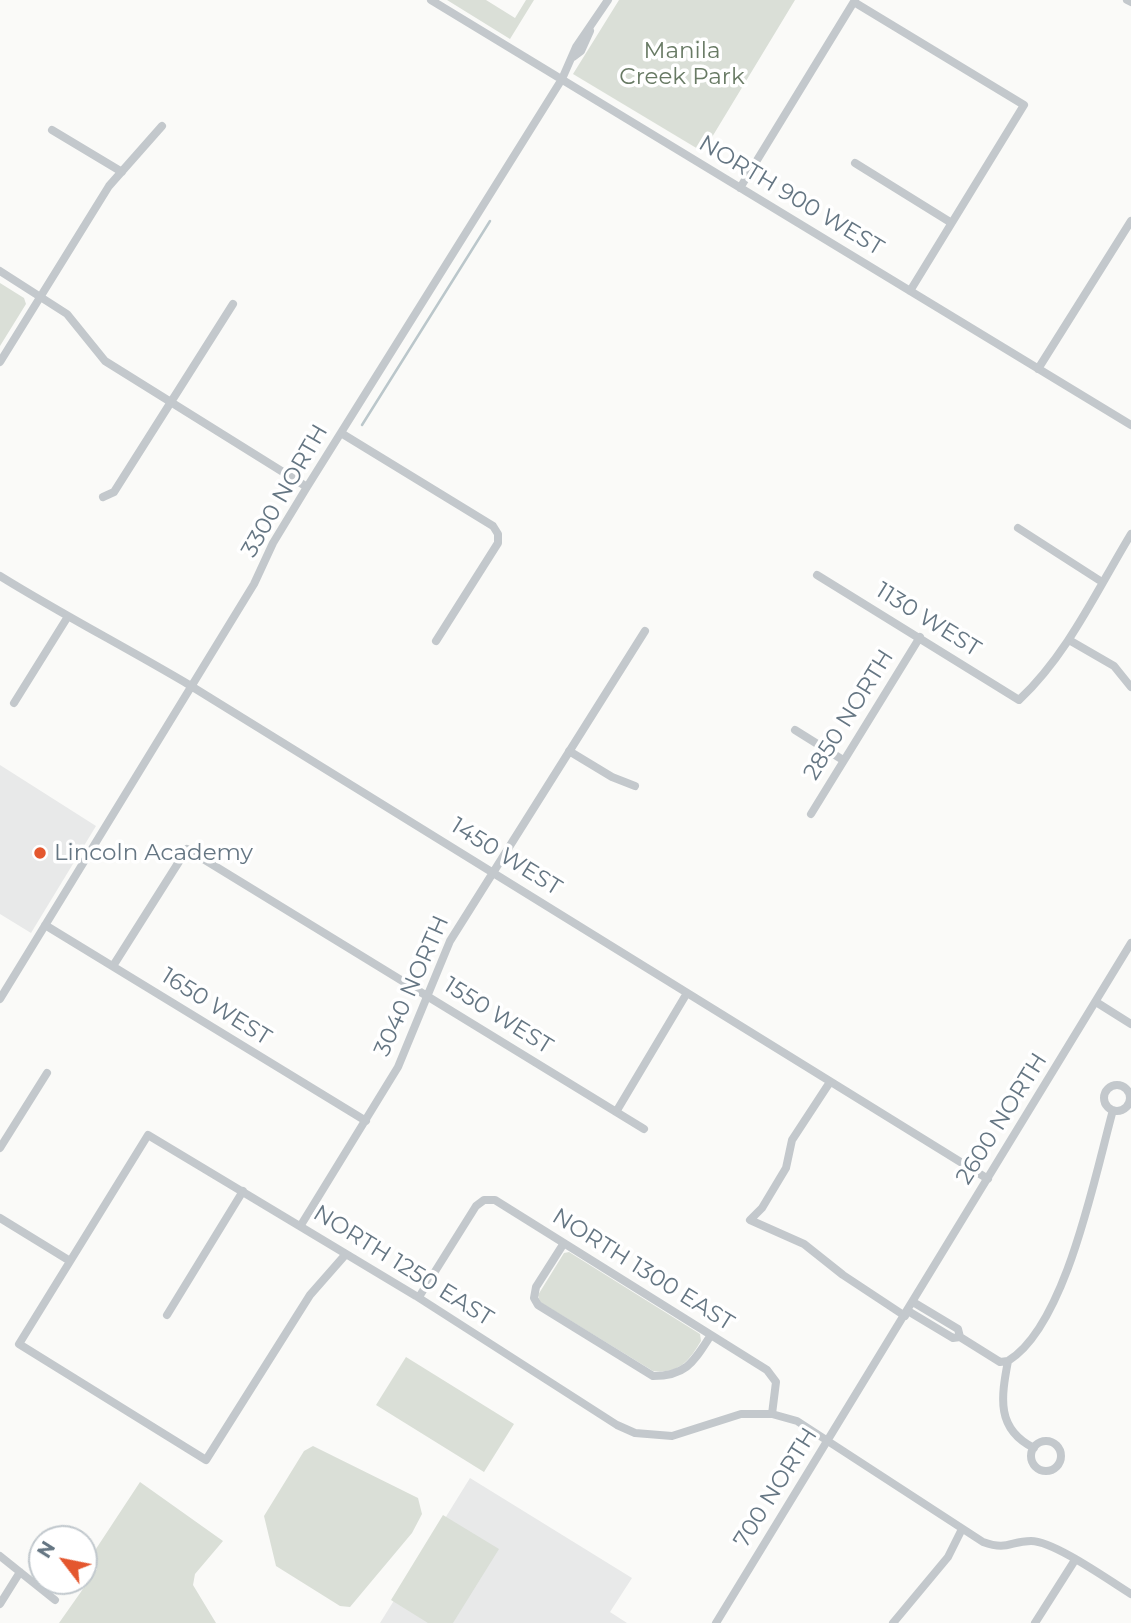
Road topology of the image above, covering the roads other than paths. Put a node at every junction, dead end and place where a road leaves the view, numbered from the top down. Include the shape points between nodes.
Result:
1 (431, 0) edge
2 (608, 0) edge
3 (854, 1) edge
4 (562, 79) junction
5 (162, 126) dead end
6 (52, 130) dead end
7 (855, 163) dead end
8 (122, 172) junction
9 (740, 188) junction
10 (1131, 221) edge
11 (950, 222) junction
12 (0, 271) edge
13 (910, 291) junction
14 (40, 298) junction
15 (233, 304) dead end
16 (0, 362) edge
17 (1038, 369) junction
18 (170, 402) junction
19 (1130, 420) edge
20 (341, 433) junction
21 (307, 487) junction
22 (103, 497) dead end
23 (1018, 527) dead end
24 (1131, 534) edge
25 (817, 575) dead end
26 (0, 576) edge
27 (1102, 582) junction
28 (67, 618) junction
29 (645, 631) dead end
30 (920, 637) junction
31 (1069, 640) junction
32 (436, 641) dead end
33 (191, 686) junction
34 (1131, 687) edge
35 (14, 702) dead end
36 (795, 730) dead end
37 (569, 751) junction
38 (843, 760) junction
39 (635, 786) dead end
40 (811, 814) dead end
41 (493, 871) junction
42 (45, 925) junction
43 (1131, 943) edge
44 (113, 966) junction
45 (1, 977) edge
46 (10, 983) junction
47 (687, 993) junction
48 (428, 996) junction
49 (0, 999) edge
50 (1096, 1002) junction
51 (1131, 1024) edge
52 (47, 1073) dead end
53 (830, 1082) junction
54 (1113, 1110) dead end
55 (616, 1112) junction
56 (366, 1121) junction
57 (644, 1129) dead end
58 (0, 1149) edge
59 (988, 1179) junction
60 (243, 1191) junction
61 (0, 1218) edge
62 (302, 1226) junction
63 (564, 1243) junction
64 (346, 1254) junction
65 (70, 1261) junction
66 (419, 1297) junction
67 (914, 1302) junction
68 (907, 1313) junction
69 (167, 1315) dead end
70 (711, 1335) junction
71 (960, 1337) junction
72 (1008, 1362) junction
73 (772, 1414) junction
74 (826, 1443) junction
75 (1034, 1448) dead end
76 (962, 1530) junction
77 (0, 1556) edge
78 (1075, 1560) junction
79 (20, 1572) junction
80 (1131, 1594) edge
81 (55, 1600) dead end
82 (0, 1604) edge
83 (716, 1623) edge
84 (893, 1623) edge
85 (1035, 1623) edge

1 - 4 street, NORTH 900 WEST
2 - 4 street, 3300 NORTH via 576,47
3 - 9 street
3 - 11 street via 1024,105
4 - 9 street, NORTH 900 WEST
4 - 20 street, 3300 NORTH
5 - 8 street
6 - 8 street
7 - 11 street
8 - 14 street
9 - 13 street, NORTH 900 WEST
10 - 17 street
11 - 13 street
12 - 14 street
13 - 17 street, NORTH 900 WEST
14 - 16 street
14 - 18 street via 67,314 105,361
15 - 18 street
17 - 19 street, NORTH 900 WEST
18 - 21 street
18 - 22 street via 114,492
20 - 21 street, 3300 NORTH
20 - 32 street via 493,526 498,534 498,543
21 - 33 street, 3300 NORTH
23 - 27 street
24 - 27 street
25 - 30 street, 1130 WEST
26 - 28 street, 1450 WEST
27 - 31 street
28 - 33 street, 1450 WEST via 104,634
28 - 35 street
29 - 37 street, 3040 NORTH
30 - 31 street, 1130 WEST via 1018,700
30 - 38 street, 2850 NORTH
31 - 34 street via 1114,666
33 - 41 street, 1450 WEST
33 - 42 street, 3300 NORTH
36 - 38 street
37 - 39 street
37 - 41 street, 3040 NORTH
38 - 40 street, 2850 NORTH
41 - 47 street, 1450 WEST
41 - 48 street, 3040 NORTH via 450,941
42 - 44 street, 1650 WEST
42 - 46 street, 3300 NORTH
43 - 50 street, 2600 NORTH
44 - 48 street, 1550 WEST via 187,849
44 - 56 street, 1650 WEST
45 - 46 street
46 - 49 street, 3300 NORTH
47 - 53 street, 1450 WEST
47 - 55 street
48 - 55 street, 1550 WEST
48 - 56 street, 3040 NORTH via 398,1068
50 - 51 street
50 - 59 street, 2600 NORTH
52 - 58 street
53 - 59 street, 1450 WEST
53 - 68 street via 793,1140 786,1168 750,1220 804,1244 843,1275
54 - 72 street via 1069,1268 1027,1347
55 - 57 street, 1550 WEST
56 - 62 street, 3040 NORTH
59 - 67 street, 2600 NORTH
60 - 62 street, NORTH 1250 EAST
60 - 65 street, NORTH 1250 EAST via 148,1135
60 - 69 street
61 - 65 street
62 - 64 street, NORTH 1250 EAST
63 - 66 street, NORTH 1300 EAST via 495,1200 484,1200 475,1206
63 - 70 street, NORTH 1300 EAST
63 - 70 street via 536,1287 538,1306 653,1376 672,1376 692,1364
64 - 65 street via 306,1301 206,1460 19,1344
64 - 66 street, NORTH 1250 EAST
66 - 73 street, NORTH 1250 EAST via 635,1433 672,1436 741,1414
67 - 68 street, 2600 NORTH
67 - 71 street via 958,1329
68 - 71 street via 953,1338
68 - 74 street, 700 NORTH
70 - 73 street, NORTH 1300 EAST via 767,1370 776,1382
71 - 72 street via 1000,1362
72 - 75 street via 1002,1397 1004,1420 1013,1434
73 - 74 street via 816,1431
74 - 76 street
74 - 83 street, 700 NORTH
76 - 78 street via 995,1546 1031,1541
76 - 84 street via 948,1557
77 - 79 street
78 - 80 street
78 - 85 street
79 - 81 street
79 - 82 street

